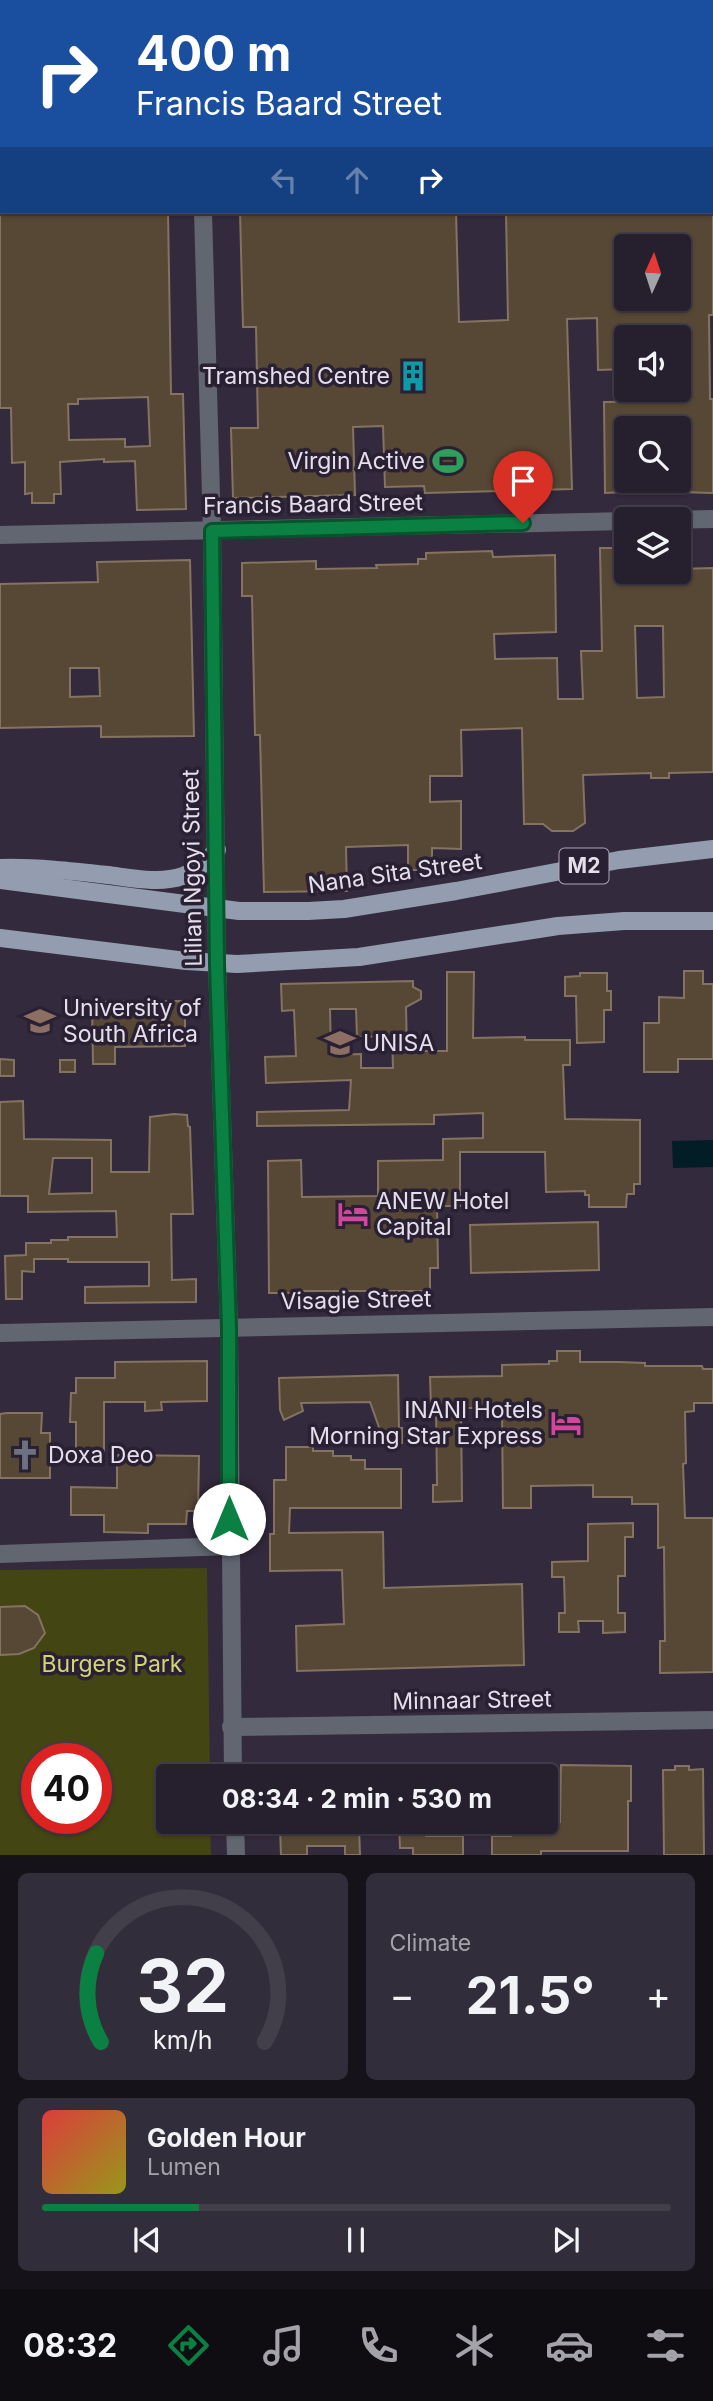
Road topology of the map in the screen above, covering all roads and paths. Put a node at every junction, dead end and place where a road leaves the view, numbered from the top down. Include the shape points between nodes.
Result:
1 (203, 214) edge
2 (691, 519) edge
3 (713, 519) edge
4 (614, 521) edge
5 (212, 531) junction
6 (0, 535) edge
7 (713, 849) edge
8 (217, 850) junction
9 (0, 867) edge
10 (0, 880) edge
11 (217, 909) junction
12 (713, 921) edge
13 (0, 938) edge
14 (217, 964) junction
15 (713, 1317) edge
16 (229, 1328) junction
17 (0, 1333) edge
18 (230, 1546) junction
19 (0, 1554) edge
20 (713, 1720) edge
21 (231, 1727) junction
22 (233, 1764) edge
23 (235, 1834) edge
24 (236, 1855) edge

1 - 5 street, Lilian Ngoyi Street
2 - 3 street
4 - 5 street, Francis Baard Street
5 - 6 street, Francis Baard Street
5 - 8 street, Lilian Ngoyi Street
7 - 11 main road, Nana Sita Street / M2 via 619,860 344,909
8 - 9 main road via 197,869 172,879
8 - 11 street, Lilian Ngoyi Street
10 - 11 main road, Nana Sita Street / M2
11 - 14 street, Lilian Ngoyi Street
12 - 14 main road via 558,926 359,957
13 - 14 main road
14 - 16 street, Lilian Ngoyi Street
15 - 16 street, Visagie Street
16 - 17 street, Visagie Street
16 - 18 street, Lilian Ngoyi Street
18 - 19 street
18 - 21 street, Lilian Ngoyi Street
20 - 21 street, Minnaar Street
21 - 22 street, Lilian Ngoyi Street
23 - 24 street

